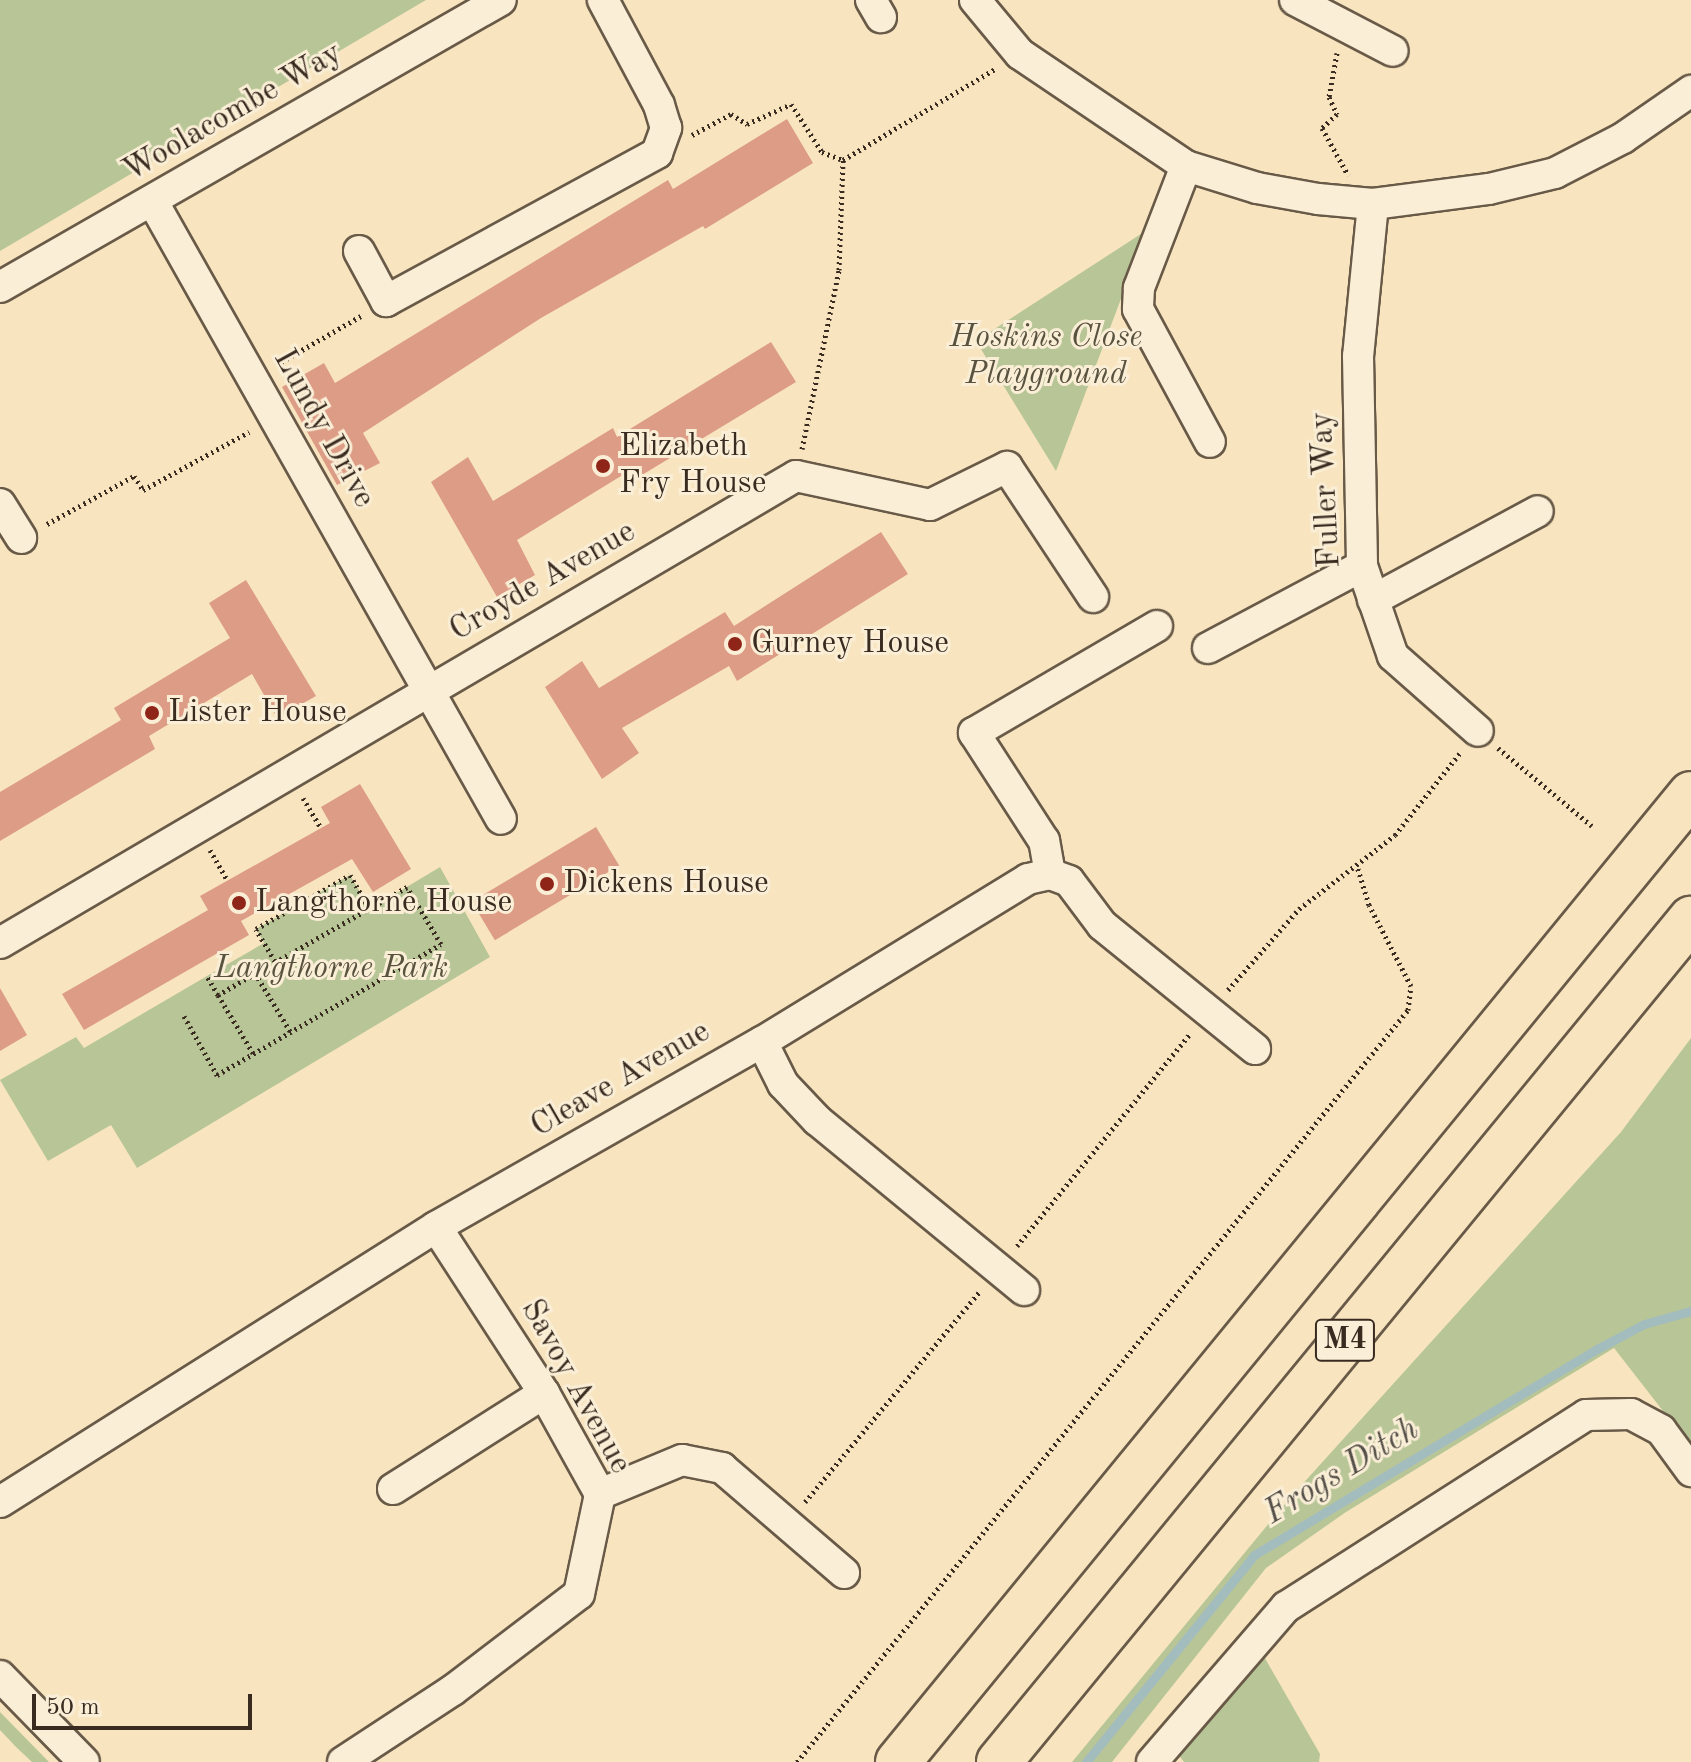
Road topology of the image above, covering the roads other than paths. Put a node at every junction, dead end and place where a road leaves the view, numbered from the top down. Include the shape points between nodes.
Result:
1 (501, 0) edge
2 (603, 0) edge
3 (975, 0) edge
4 (1295, 0) edge
5 (1393, 51) dead end
6 (1691, 91) edge
7 (1186, 166) junction
8 (153, 202) junction
9 (1366, 203) junction
10 (359, 251) dead end
11 (0, 287) edge
12 (1210, 442) dead end
13 (0, 504) edge
14 (1538, 511) dead end
15 (21, 538) road end
16 (1362, 566) junction
17 (1093, 597) dead end
18 (1373, 600) junction
19 (1157, 626) dead end
20 (1208, 648) dead end
21 (428, 692) junction
22 (1478, 731) road end
23 (1691, 794) edge
24 (501, 819) dead end
25 (1050, 874) junction
26 (1691, 919) edge
27 (0, 943) edge
28 (762, 1042) junction
29 (1255, 1049) dead end
30 (436, 1227) junction
31 (1024, 1290) dead end
32 (544, 1393) junction
33 (1691, 1471) edge
34 (393, 1489) dead end
35 (600, 1494) junction
36 (0, 1502) edge
37 (844, 1573) dead end
38 (0, 1676) edge
39 (84, 1762) edge
40 (343, 1762) edge
41 (898, 1762) edge
42 (999, 1762) edge
43 (1152, 1762) edge

1 - 8 street, Woolacombe Way
2 - 10 street via 659,105 666,128 657,153 386,301
3 - 7 street via 1020,54
4 - 5 street
6 - 9 street via 1623,138 1555,173 1489,189
7 - 9 street via 1257,188
7 - 12 street via 1139,288 1138,309
8 - 11 street, Woolacombe Way
8 - 21 street, Lundy Drive
9 - 16 street, Fuller Way via 1358,356
13 - 15 street
14 - 18 street
16 - 18 street, Fuller Way
16 - 20 street
17 - 21 street, Croyde Avenue via 1007,467 930,505 796,476
18 - 22 street, Fuller Way via 1393,656
19 - 25 street via 974,733 1044,841
21 - 24 street, Lundy Drive
21 - 27 street, Croyde Avenue
23 - 41 highway, M4
25 - 28 street, Cleave Avenue via 1028,879
25 - 29 street via 1069,881 1102,925
26 - 42 highway, M4
28 - 30 street, Cleave Avenue
28 - 31 street via 783,1084 817,1120
30 - 32 street, Savoy Avenue
30 - 36 street, Cleave Avenue
32 - 34 street
32 - 35 street, Savoy Avenue
33 - 43 street via 1661,1430 1631,1414 1586,1415 1286,1607
35 - 37 street via 682,1460 722,1468
35 - 40 street, Savoy Avenue via 579,1594 453,1690
38 - 39 street

